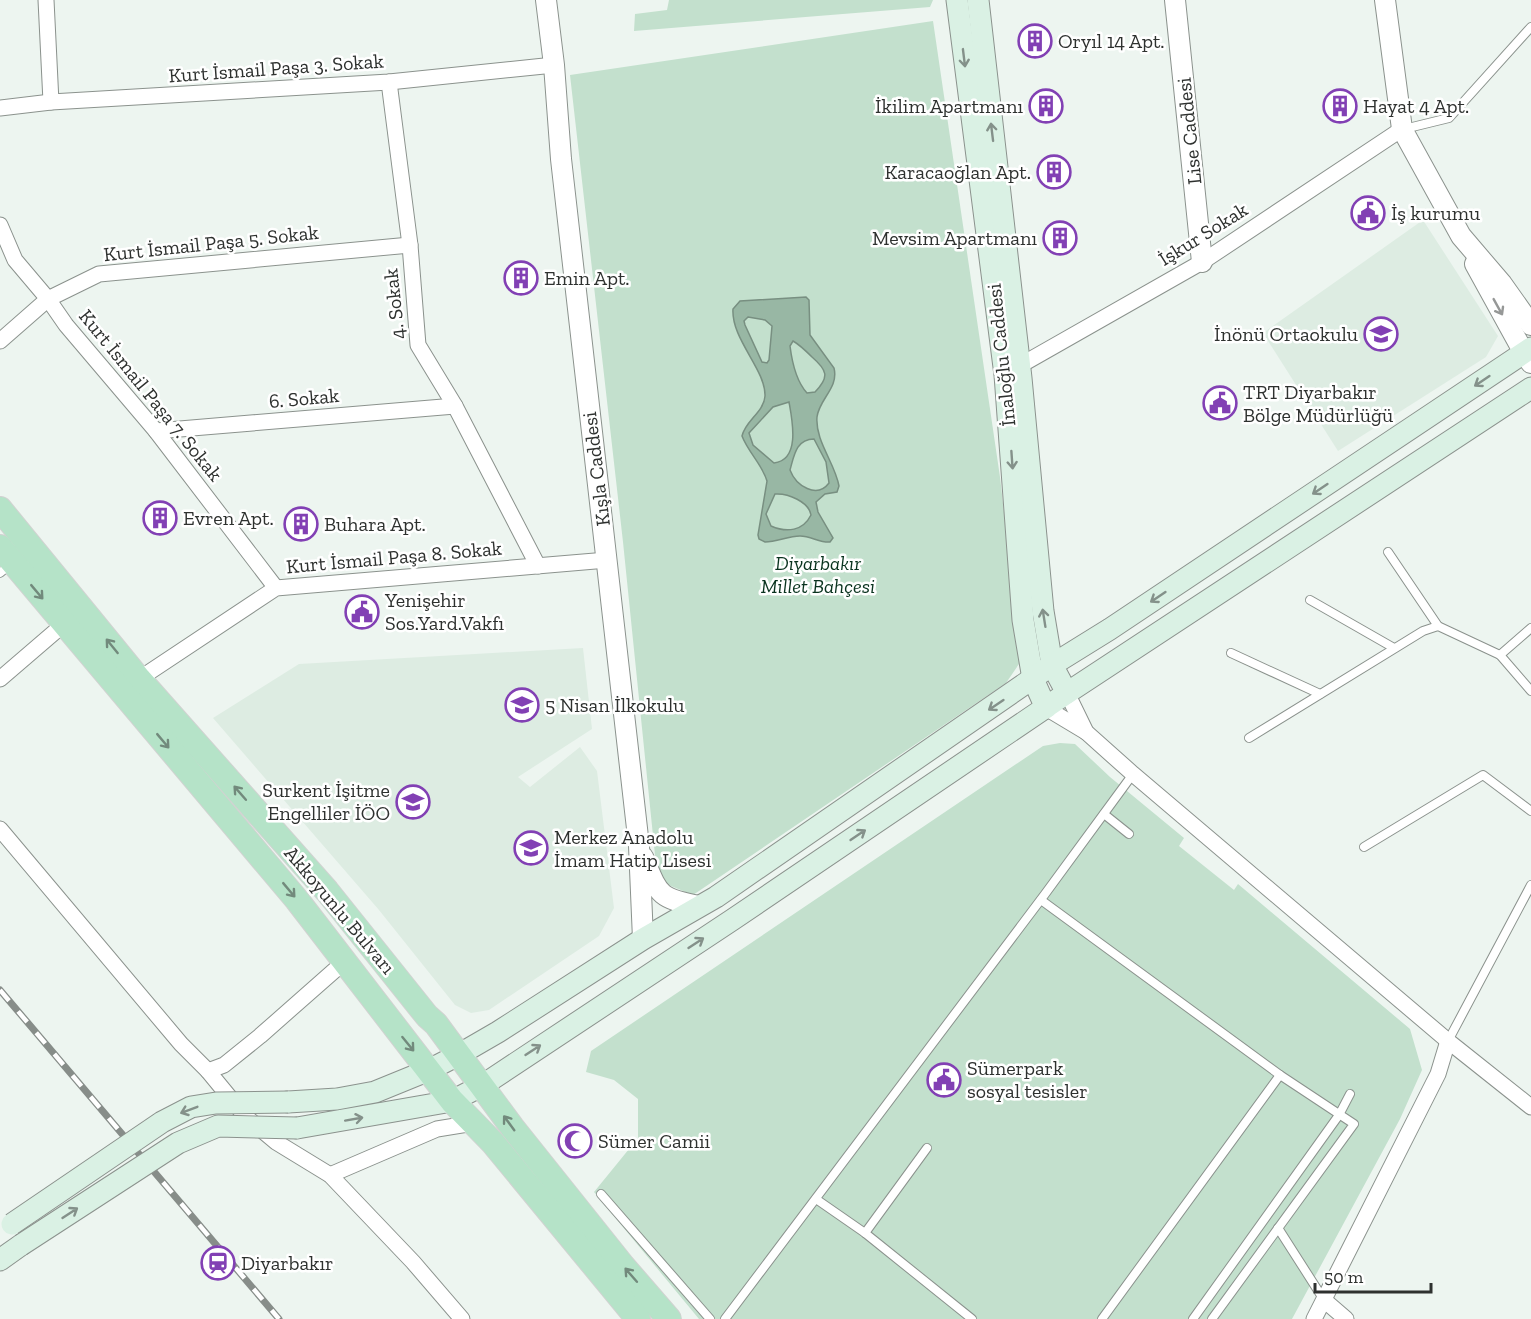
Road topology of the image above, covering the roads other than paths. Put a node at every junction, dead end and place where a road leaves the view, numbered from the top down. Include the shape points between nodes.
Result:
1 (46, 0) edge
2 (546, 0) edge
3 (957, 0) edge
4 (978, 0) edge
5 (1175, 0) edge
6 (1385, 0) edge
7 (1531, 27) edge
8 (554, 65) junction
9 (389, 82) junction
10 (51, 102) junction
11 (0, 108) edge
12 (1402, 129) junction
13 (0, 225) edge
14 (1461, 236) junction
15 (410, 245) junction
16 (1202, 262) junction
17 (48, 299) junction
18 (1531, 325) edge
19 (0, 341) edge
20 (1529, 355) edge
21 (1019, 366) junction
22 (1531, 388) edge
23 (456, 406) junction
24 (156, 431) junction
25 (0, 509) edge
26 (1388, 552) dead end
27 (607, 560) junction
28 (4, 561) edge
29 (538, 566) junction
30 (276, 588) junction
31 (1310, 600) dead end
32 (64, 624) junction
33 (1438, 626) junction
34 (1531, 628) edge
35 (1394, 648) junction
36 (1231, 653) dead end
37 (1500, 655) junction
38 (1052, 664) junction
39 (0, 679) edge
40 (139, 679) junction
41 (1034, 679) junction
42 (1531, 691) edge
43 (1067, 693) junction
44 (1320, 694) junction
45 (1046, 708) junction
46 (1086, 732) junction
47 (1249, 738) dead end
48 (1133, 774) junction
49 (1531, 811) edge
50 (1104, 814) junction
51 (0, 830) edge
52 (1129, 834) dead end
53 (639, 846) junction
54 (1364, 847) dead end
55 (1531, 885) edge
56 (1041, 900) junction
57 (699, 906) junction
58 (643, 939) junction
59 (344, 962) junction
60 (1448, 1041) junction
61 (459, 1054) junction
62 (429, 1070) junction
63 (208, 1071) junction
64 (1280, 1075) junction
65 (483, 1085) junction
66 (1350, 1094) dead end
67 (452, 1101) junction
68 (1531, 1107) edge
69 (1339, 1115) junction
70 (474, 1122) junction
71 (927, 1148) dead end
72 (330, 1175) junction
73 (602, 1194) dead end
74 (816, 1199) junction
75 (4, 1227) edge
76 (1278, 1228) junction
77 (866, 1233) junction
78 (21, 1245) junction
79 (0, 1260) edge
80 (0, 1272) edge
81 (1324, 1300) junction
82 (462, 1319) edge
83 (638, 1319) edge
84 (669, 1319) edge
85 (710, 1319) edge
86 (725, 1319) edge
87 (972, 1319) edge
88 (1102, 1319) edge
89 (1193, 1319) edge
90 (1212, 1319) edge
91 (1314, 1319) edge
92 (1346, 1319) edge

1 - 10 street
2 - 8 street, Kışla Caddesi
3 -> 41 main road, İnaloğlu Caddesi via 1005,375 1023,620
21 -> 4 main road, İnaloğlu Caddesi
5 - 16 street, Lise Caddesi
6 - 12 street
7 - 12 lane via 1449,118
8 - 9 street, Kurt İsmail Paşa 3. Sokak
8 - 27 street, Kışla Caddesi via 561,159
9 - 10 street, Kurt İsmail Paşa 3. Sokak
9 - 15 street, 4. Sokak
10 - 11 street, Kurt İsmail Paşa 3. Sokak
12 - 14 street
12 - 16 street, İşkur Sokak
13 - 17 street, Kurt İsmail Paşa 7. Sokak via 15,260
14 - 18 street
14 -> 20 street via 1485,286
15 - 17 street, Kurt İsmail Paşa 5. Sokak via 99,274
15 - 23 street, 4. Sokak via 418,345
16 - 21 street, İşkur Sokak
17 - 19 street, Kurt İsmail Paşa 5. Sokak
17 - 24 street, Kurt İsmail Paşa 7. Sokak
20 -> 38 main road
38 -> 21 main road, İnaloğlu Caddesi via 1043,611
22 - 43 main road
23 - 24 street, 6. Sokak
23 - 29 street, 4. Sokak
24 - 30 street, Kurt İsmail Paşa 7. Sokak
40 -> 25 main road, Akkoyunlu Bulvarı
26 - 33 lane
27 - 29 street, Kurt İsmail Paşa 8. Sokak
27 - 53 street, Kışla Caddesi
28 -> 32 main road, Akkoyunlu Bulvarı
29 - 30 street, Kurt İsmail Paşa 8. Sokak
30 - 40 street, Kurt İsmail Paşa 8. Sokak
31 - 35 lane
32 - 39 street
32 -> 59 main road, Akkoyunlu Bulvarı via 297,900
33 - 35 lane
33 - 37 lane
34 - 37 lane
35 - 44 lane
36 - 44 lane
37 - 42 lane
38 - 41 main road
38 - 43 main road, İnaloğlu Caddesi
61 -> 40 main road, Akkoyunlu Bulvarı via 327,891
41 - 45 main road, İnaloğlu Caddesi
41 -> 57 main road
43 - 45 main road
43 - 46 street
44 - 47 lane
45 - 46 street
65 -> 45 main road
46 - 48 street
48 - 50 lane
48 - 60 street
49 - 54 lane via 1483,775
50 - 52 lane
50 - 56 lane
51 - 63 street
53 - 57 street via 657,890 674,901
53 - 58 street, Kışla Caddesi
55 - 60 lane
56 - 64 lane
56 - 74 lane
57 - 58 main road
58 - 61 main road
59 -> 62 main road, Akkoyunlu Bulvarı
59 - 63 street via 261,1036 224,1065
60 - 68 street
60 - 81 street via 1438,1074
61 - 62 main road
61 - 65 main road, Akkoyunlu Bulvarı
62 - 67 main road, Akkoyunlu Bulvarı
62 -> 75 main road, bridge via 375,1092 337,1099 191,1107 162,1122
63 - 72 street via 245,1116 276,1142
64 - 69 lane
64 - 88 lane
65 - 67 main road
84 -> 65 main road, Akkoyunlu Bulvarı via 519,1136
66 - 69 lane
67 - 70 main road, Akkoyunlu Bulvarı
78 -> 67 main road, bridge via 178,1143 218,1126 297,1128
69 - 76 lane via 1354,1124
69 - 89 lane
70 - 72 street via 437,1129
70 - 83 main road, Akkoyunlu Bulvarı
71 - 77 lane
72 - 82 street
73 - 85 lane
74 - 77 lane
74 - 86 lane
76 - 81 lane
76 - 90 lane
77 - 87 lane
78 - 79 main road
78 - 80 street
81 - 91 street
81 - 92 street

